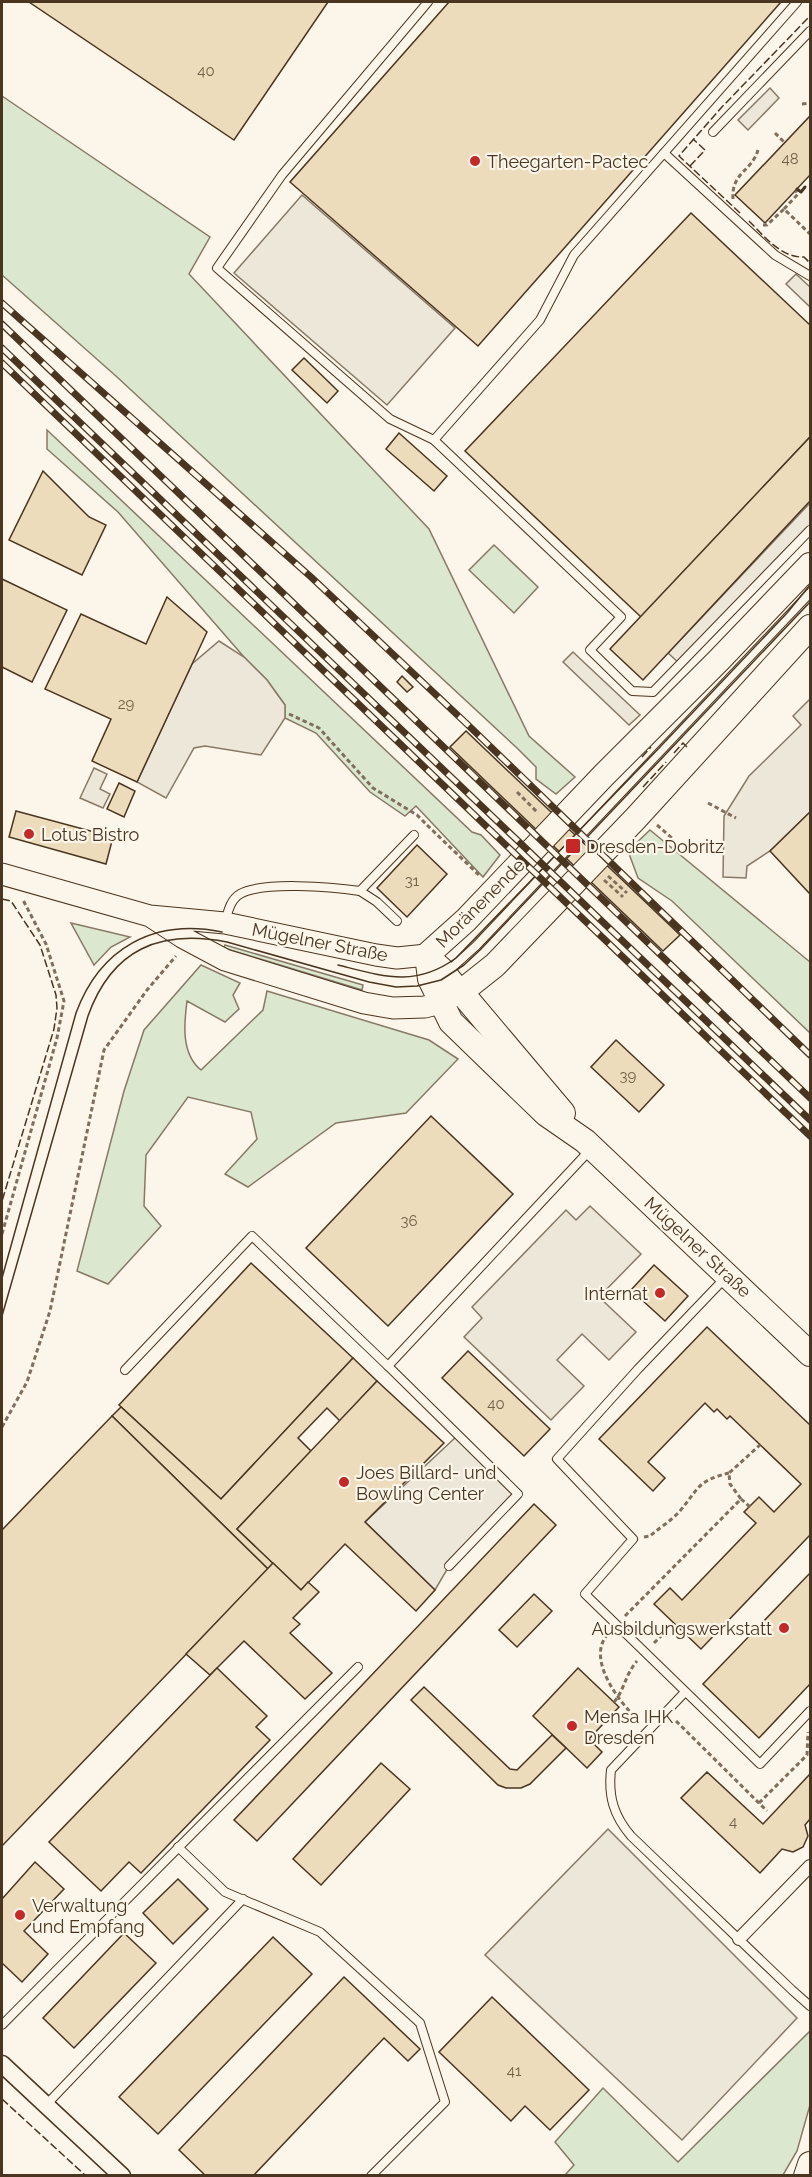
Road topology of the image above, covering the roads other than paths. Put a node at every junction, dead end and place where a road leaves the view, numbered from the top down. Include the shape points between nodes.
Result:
1 (428, 2) edge
2 (797, 2) edge
3 (810, 31) edge
4 (713, 132) dead end
5 (664, 153) junction
6 (810, 276) edge
7 (434, 440) junction
8 (810, 530) edge
9 (810, 565) edge
10 (810, 593) edge
11 (810, 627) edge
12 (414, 835) road end
13 (2, 874) edge
14 (360, 891) junction
15 (150, 916) junction
16 (397, 921) dead end
17 (225, 923) junction
18 (434, 969) junction
19 (451, 997) junction
20 (589, 1144) junction
21 (727, 1276) junction
22 (810, 1354) edge
23 (388, 1366) junction
24 (125, 1370) dead end
25 (449, 1566) dead end
26 (358, 1666) dead end
27 (685, 1692) junction
28 (810, 1712) edge
29 (178, 1847) junction
30 (810, 1866) edge
31 (243, 1899) junction
32 (739, 1939) junction
33 (810, 2006) edge
34 (2, 2025) edge
35 (2, 2064) edge
36 (46, 2105) junction
37 (810, 2164) edge
38 (122, 2175) edge
39 (371, 2175) edge
40 (806, 2175) edge

1 - 7 lane via 282,175 217,268 390,419
2 - 5 lane
3 - 4 lane
5 - 6 lane via 775,255
5 - 7 lane via 574,255 540,320
7 - 8 lane via 621,617 590,650 632,690 653,692
9 - 18 main road, Moränenende via 466,920
10 - 18 lane via 482,940
11 - 19 main road via 628,827 495,965
12 - 14 lane
13 - 15 street, Mügelner Straße
14 - 16 lane
14 - 17 lane via 306,886 252,889 238,895 229,907
15 - 17 street, Mügelner Straße
15 - 19 street, Mügelner Straße via 225,960 364,1003 410,1009
17 - 18 street, Mügelner Straße
18 - 19 main road
19 - 20 main road, Mügelner Straße via 451,1022 546,1114
20 - 21 main road, Mügelner Straße
20 - 23 lane
21 - 22 main road, Mügelner Straße
21 - 27 lane via 557,1459 633,1539 585,1594
23 - 24 lane via 252,1236
23 - 25 lane via 518,1494
26 - 29 lane
27 - 28 lane via 760,1764
27 - 32 lane via 611,1770 609,1786 615,1812 631,1836
29 - 31 lane via 225,1892
29 - 34 lane
30 - 32 street
31 - 36 lane
31 - 39 lane via 320,1932 420,2023 445,2102
32 - 33 lane
35 - 36 street
36 - 38 street
37 - 40 main road

